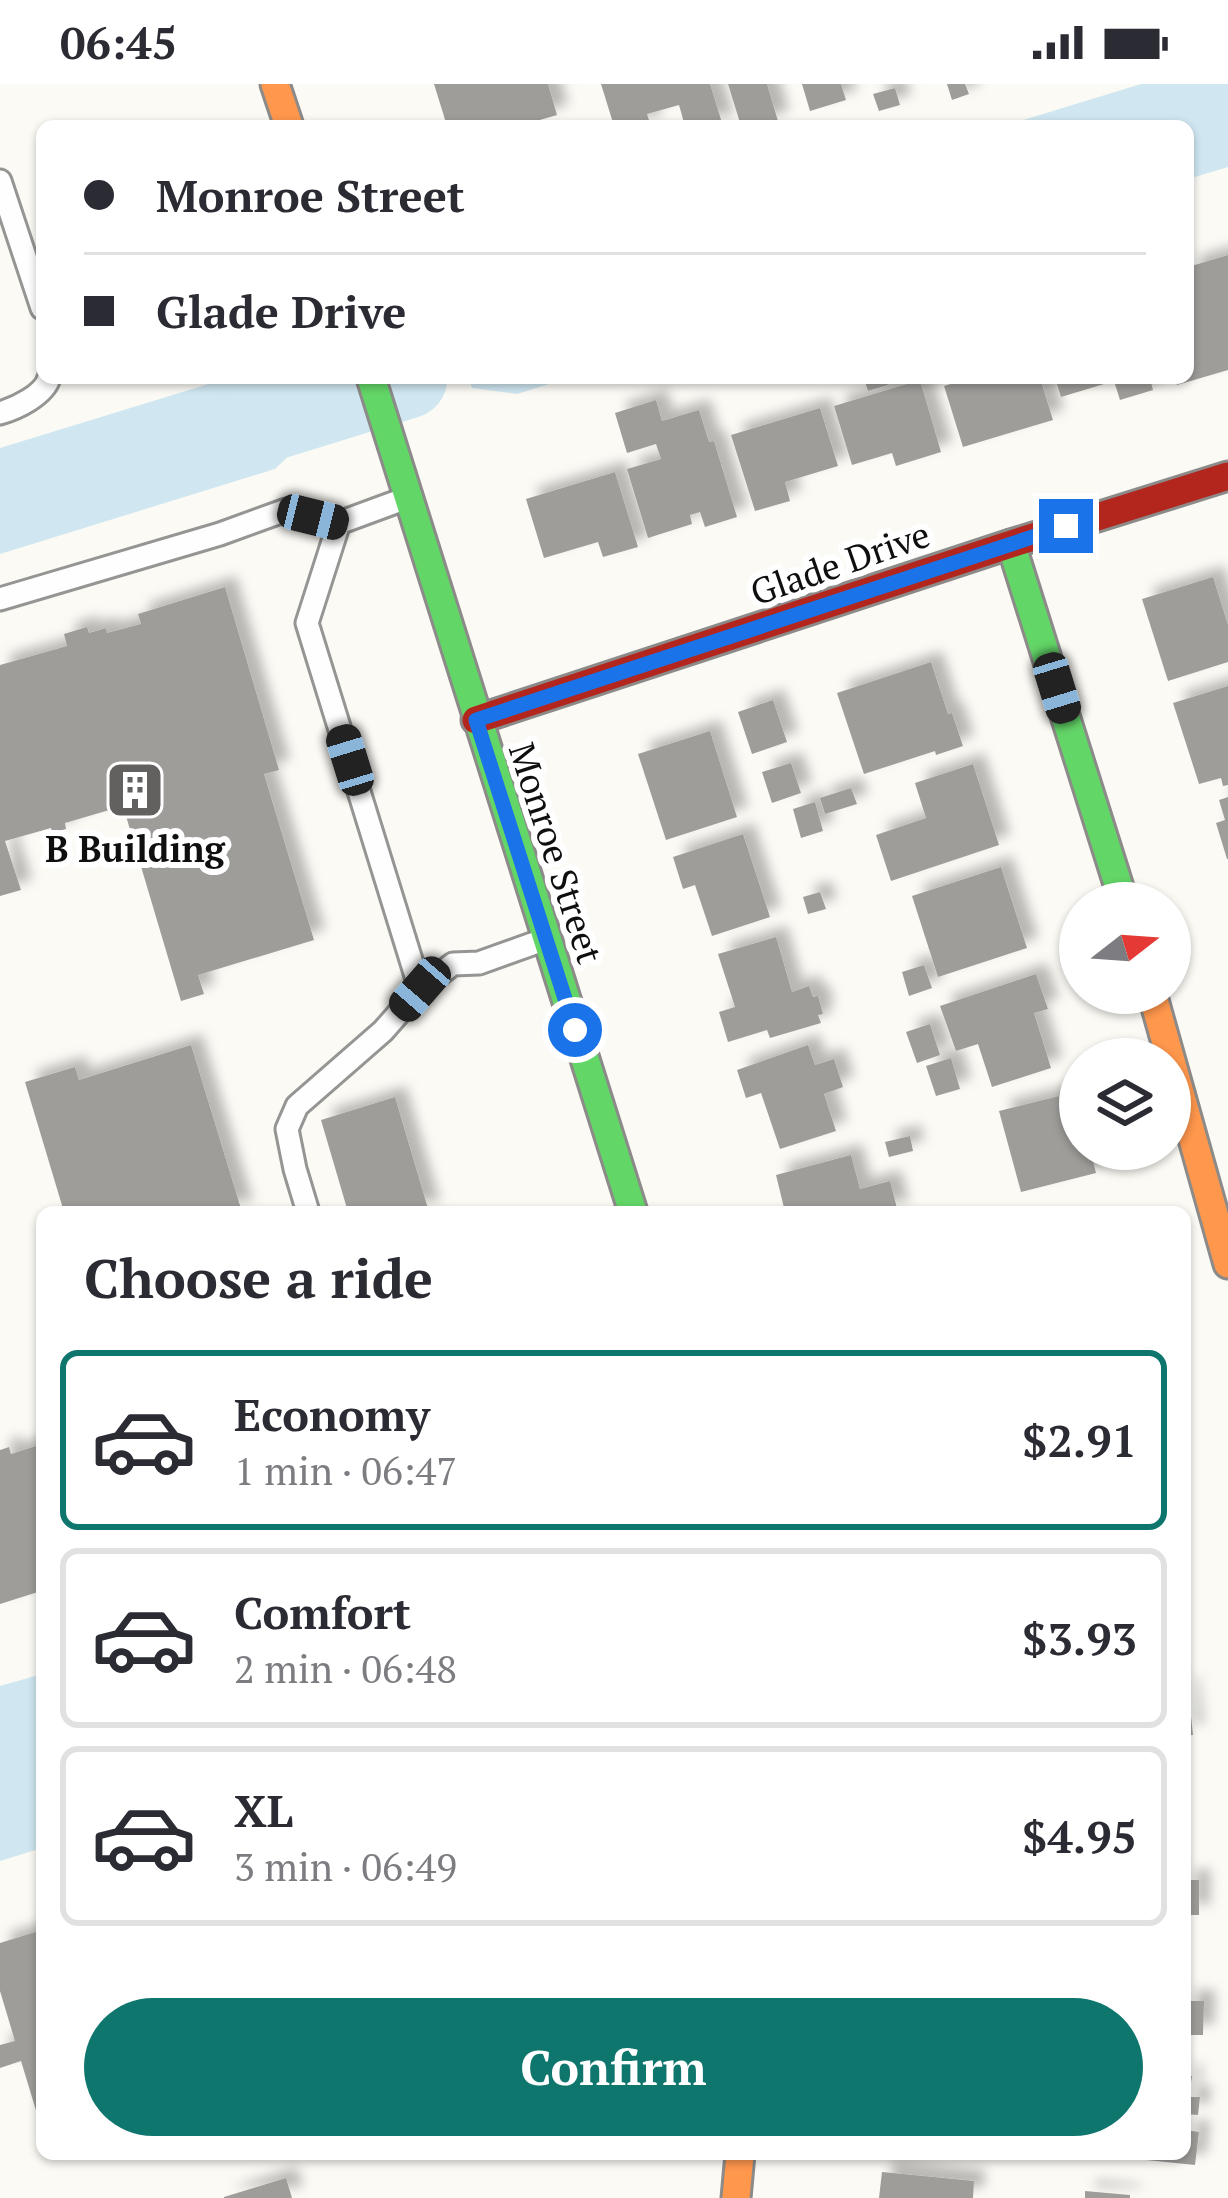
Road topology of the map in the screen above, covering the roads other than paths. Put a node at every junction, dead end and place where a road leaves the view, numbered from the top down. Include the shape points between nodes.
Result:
1 (275, 84) edge
2 (287, 120) edge
3 (0, 181) edge
4 (36, 290) edge
5 (47, 384) edge
6 (373, 384) edge
7 (0, 413) edge
8 (1228, 476) edge
9 (408, 497) junction
10 (339, 524) junction
11 (1011, 544) junction
12 (0, 599) edge
13 (476, 720) junction
14 (1117, 882) edge
15 (546, 939) junction
16 (420, 989) junction
17 (1159, 1014) edge
18 (306, 1206) edge
19 (631, 1206) edge
20 (1228, 1264) edge
21 (739, 2160) edge
22 (736, 2198) edge

1 - 2 street
3 - 4 lane
5 - 7 lane
6 - 9 street, Monroe Street
8 - 11 street, Glade Drive
9 - 10 lane
9 - 13 street, Monroe Street
10 - 12 lane via 286,510
10 - 16 lane via 307,623
11 - 13 street, Glade Drive
11 - 14 street
13 - 15 street, Monroe Street
15 - 16 lane via 452,964
15 - 19 street, Monroe Street
16 - 18 lane via 297,1106 287,1129
17 - 20 street
21 - 22 street

